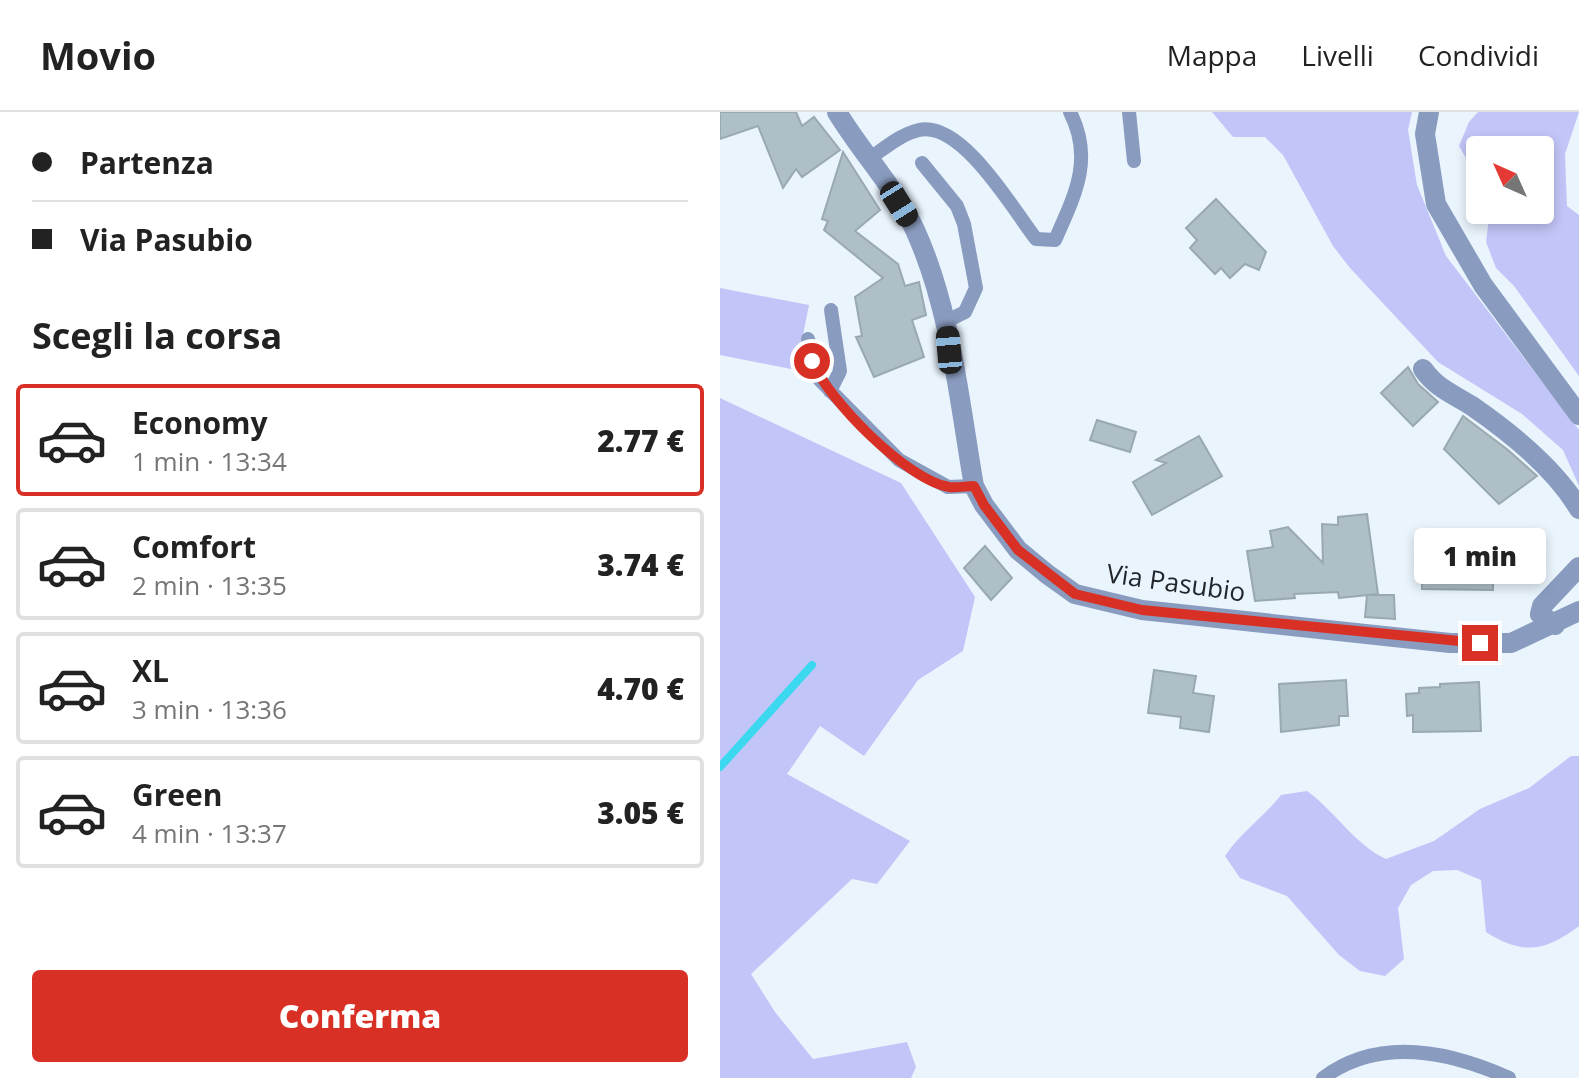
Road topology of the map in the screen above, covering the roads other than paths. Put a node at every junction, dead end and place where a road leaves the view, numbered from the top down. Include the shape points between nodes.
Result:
1 (837, 112) edge
2 (1070, 112) edge
3 (1129, 112) edge
4 (1429, 112) edge
5 (870, 158) junction
6 (1134, 161) dead end
7 (922, 163) dead end
8 (831, 310) dead end
9 (947, 321) junction
10 (808, 339) dead end
11 (1423, 369) dead end
12 (830, 391) junction
13 (1579, 415) edge
14 (974, 486) junction
15 (1579, 509) edge
16 (1579, 567) edge
17 (1579, 611) edge
18 (1555, 625) junction
19 (1323, 1078) edge
20 (1509, 1078) edge

1 - 5 street, Via Pasubio
2 - 5 lane via 1084,149 1072,202 1055,240 1036,239 961,143 942,130 919,130
3 - 6 lane
4 - 13 street via 1425,134 1436,204 1483,285
5 - 9 street, Via Pasubio via 914,227
7 - 9 lane via 957,206 976,288 965,312
8 - 12 lane via 840,371
9 - 14 street, Via Pasubio
10 - 12 lane via 819,379
11 - 15 street via 1430,380 1549,469
12 - 14 lane via 899,460 948,487
14 - 18 street, Via Pasubio via 1018,550 1047,574 1075,594 1129,607 1450,643 1511,643
16 - 18 street via 1542,606 1540,614
17 - 18 street, Via Pasubio
19 - 20 lane via 1358,1058 1397,1050 1427,1052

